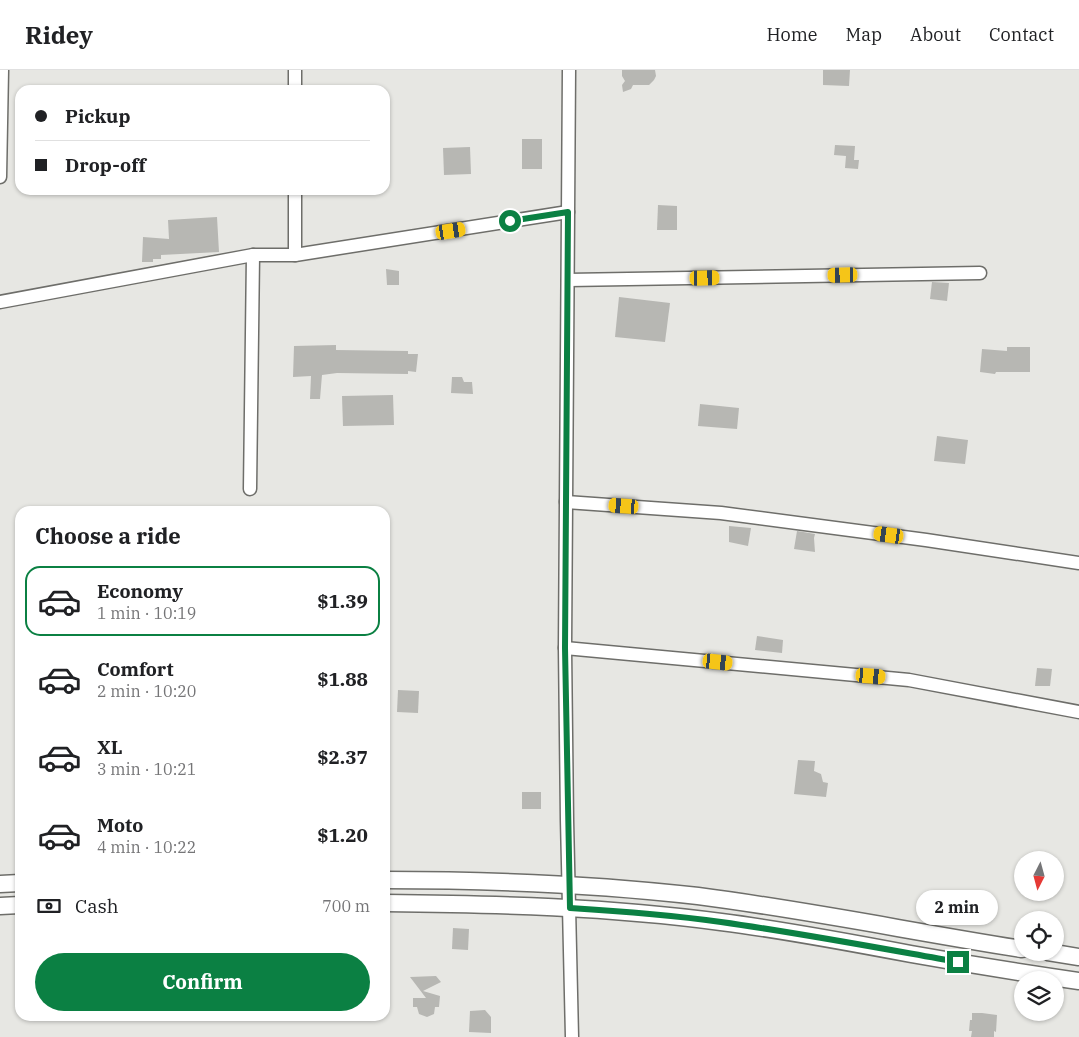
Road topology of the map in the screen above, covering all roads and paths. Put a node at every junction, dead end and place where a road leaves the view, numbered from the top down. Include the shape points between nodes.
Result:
1 (2, 70) edge
2 (295, 70) edge
3 (569, 70) edge
4 (295, 85) edge
5 (0, 177) edge
6 (295, 195) edge
7 (568, 212) junction
8 (253, 255) junction
9 (295, 255) junction
10 (980, 273) dead end
11 (568, 280) junction
12 (0, 302) edge
13 (250, 488) dead end
14 (566, 502) junction
15 (1079, 563) edge
16 (565, 648) junction
17 (1079, 712) edge
18 (390, 880) edge
19 (15, 883) edge
20 (0, 884) edge
21 (569, 885) junction
22 (390, 903) edge
23 (15, 905) edge
24 (0, 906) edge
25 (570, 908) junction
26 (1014, 948) edge
27 (1064, 955) edge
28 (1079, 957) edge
29 (1079, 981) edge
30 (572, 1037) edge

1 - 5 street
2 - 4 street
3 - 7 street
6 - 9 street
7 - 9 street
7 - 11 street
8 - 9 street
8 - 12 street
8 - 13 street
10 - 11 street
11 - 14 street
14 - 15 street via 721,513
14 - 16 street
16 - 17 street via 909,680
16 - 21 street
18 - 21 main road
19 - 20 main road
21 - 25 street
21 - 26 main road via 739,902
22 - 25 main road
23 - 24 main road
25 - 29 main road via 762,928
25 - 30 street
27 - 28 main road

